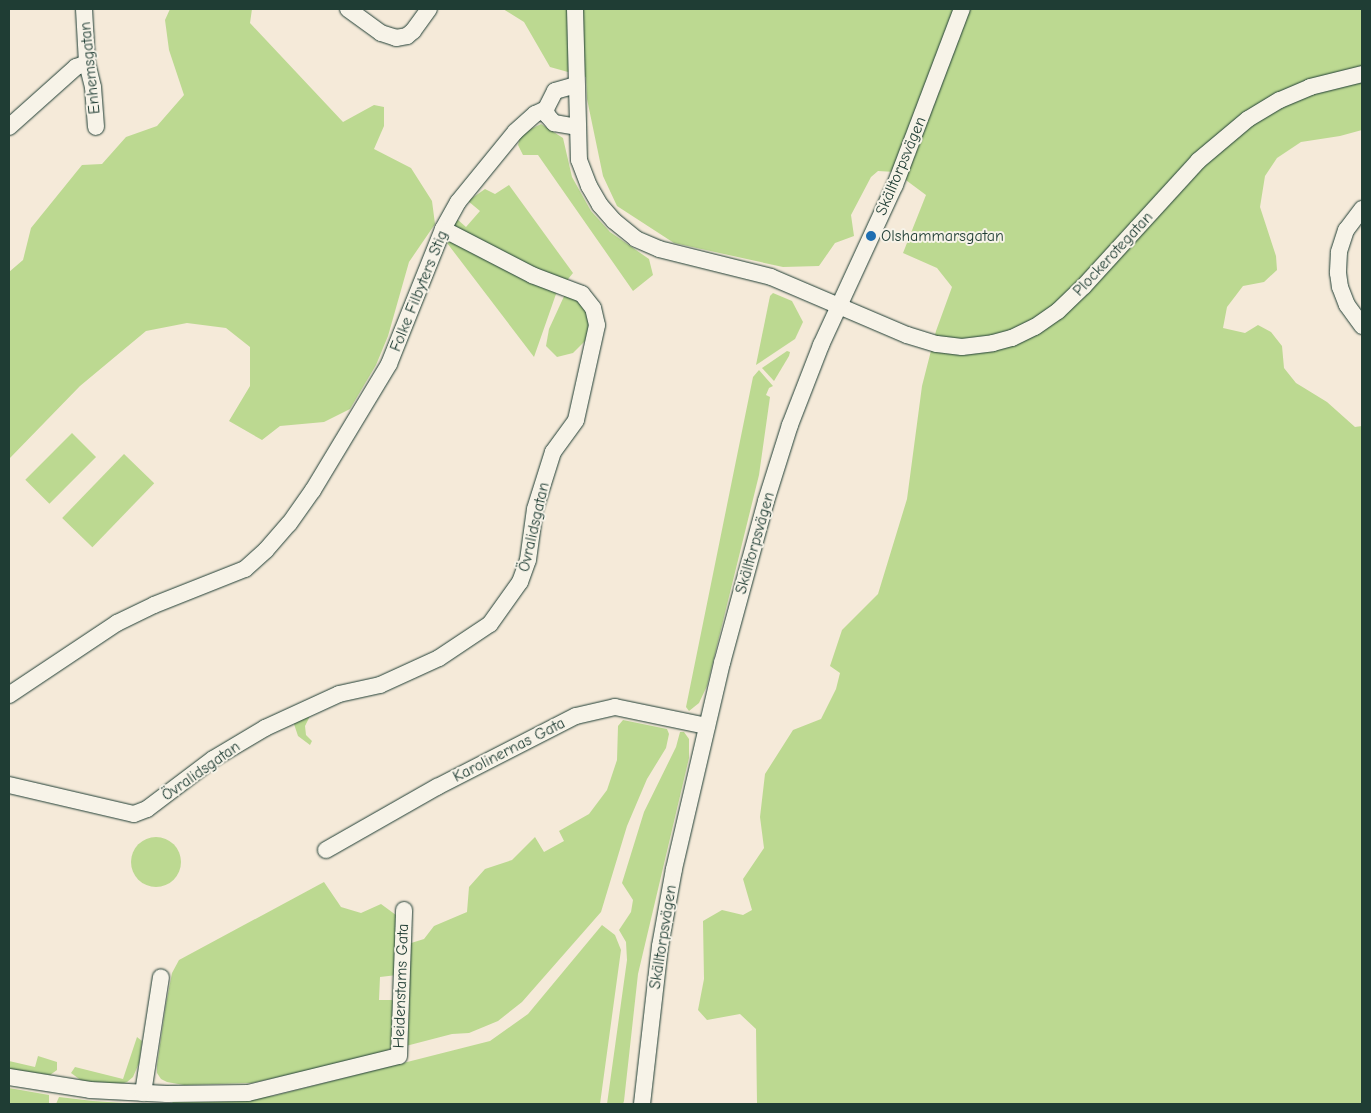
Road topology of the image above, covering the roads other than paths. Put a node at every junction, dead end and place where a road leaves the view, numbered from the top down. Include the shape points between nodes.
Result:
1 (84, 9) edge
2 (348, 9) edge
3 (429, 9) edge
4 (575, 9) edge
5 (962, 9) edge
6 (87, 63) junction
7 (1362, 74) edge
8 (576, 85) junction
9 (546, 109) junction
10 (96, 126) dead end
11 (9, 127) edge
12 (577, 127) junction
13 (1362, 209) edge
14 (443, 228) junction
15 (838, 305) junction
16 (1362, 326) edge
17 (9, 695) edge
18 (707, 726) junction
19 (9, 785) edge
20 (326, 850) dead end
21 (404, 910) dead end
22 (161, 977) dead end
23 (9, 1077) edge
24 (143, 1093) junction
25 (642, 1104) edge

1 - 6 street, Enhemsgatan
2 - 3 street via 390,38 401,38 414,31
4 - 8 street
5 - 15 street, Skälltorpsvägen via 895,185
6 - 10 street, Enhemsgatan via 93,87
6 - 11 street via 76,67
7 - 15 street, Plockerotegatan via 1297,92 1236,128 1192,167 1070,300 1046,320 1018,335 981,346 943,344 907,335
8 - 9 street via 555,91
8 - 12 street
9 - 12 street via 554,123
9 - 14 street, Folke Filbyters Stig via 535,114 515,132 458,202
12 - 15 street via 579,160 589,186 614,221 636,238 666,251 771,277
13 - 16 street via 1346,230 1339,252 1338,273 1347,305
14 - 17 street, Folke Filbyters Stig via 389,364 316,496 266,550 245,568 138,612 97,635 84,652
14 - 19 street, Övralidsgatan via 532,276 582,294 593,308 597,325 576,420 553,452 535,509 528,560 520,582 490,624 439,658 380,685 339,694 265,728 213,759 146,809 134,814
15 - 18 street, Skälltorpsvägen via 790,425 742,585
18 - 20 street, Karolinernas Gata via 615,707 576,716 438,787
18 - 25 street, Skälltorpsvägen via 660,946
21 - 24 street, Heidenstams Gata via 399,1056 248,1093
22 - 24 street
23 - 24 street, Heidenstams Gata via 55,1086

